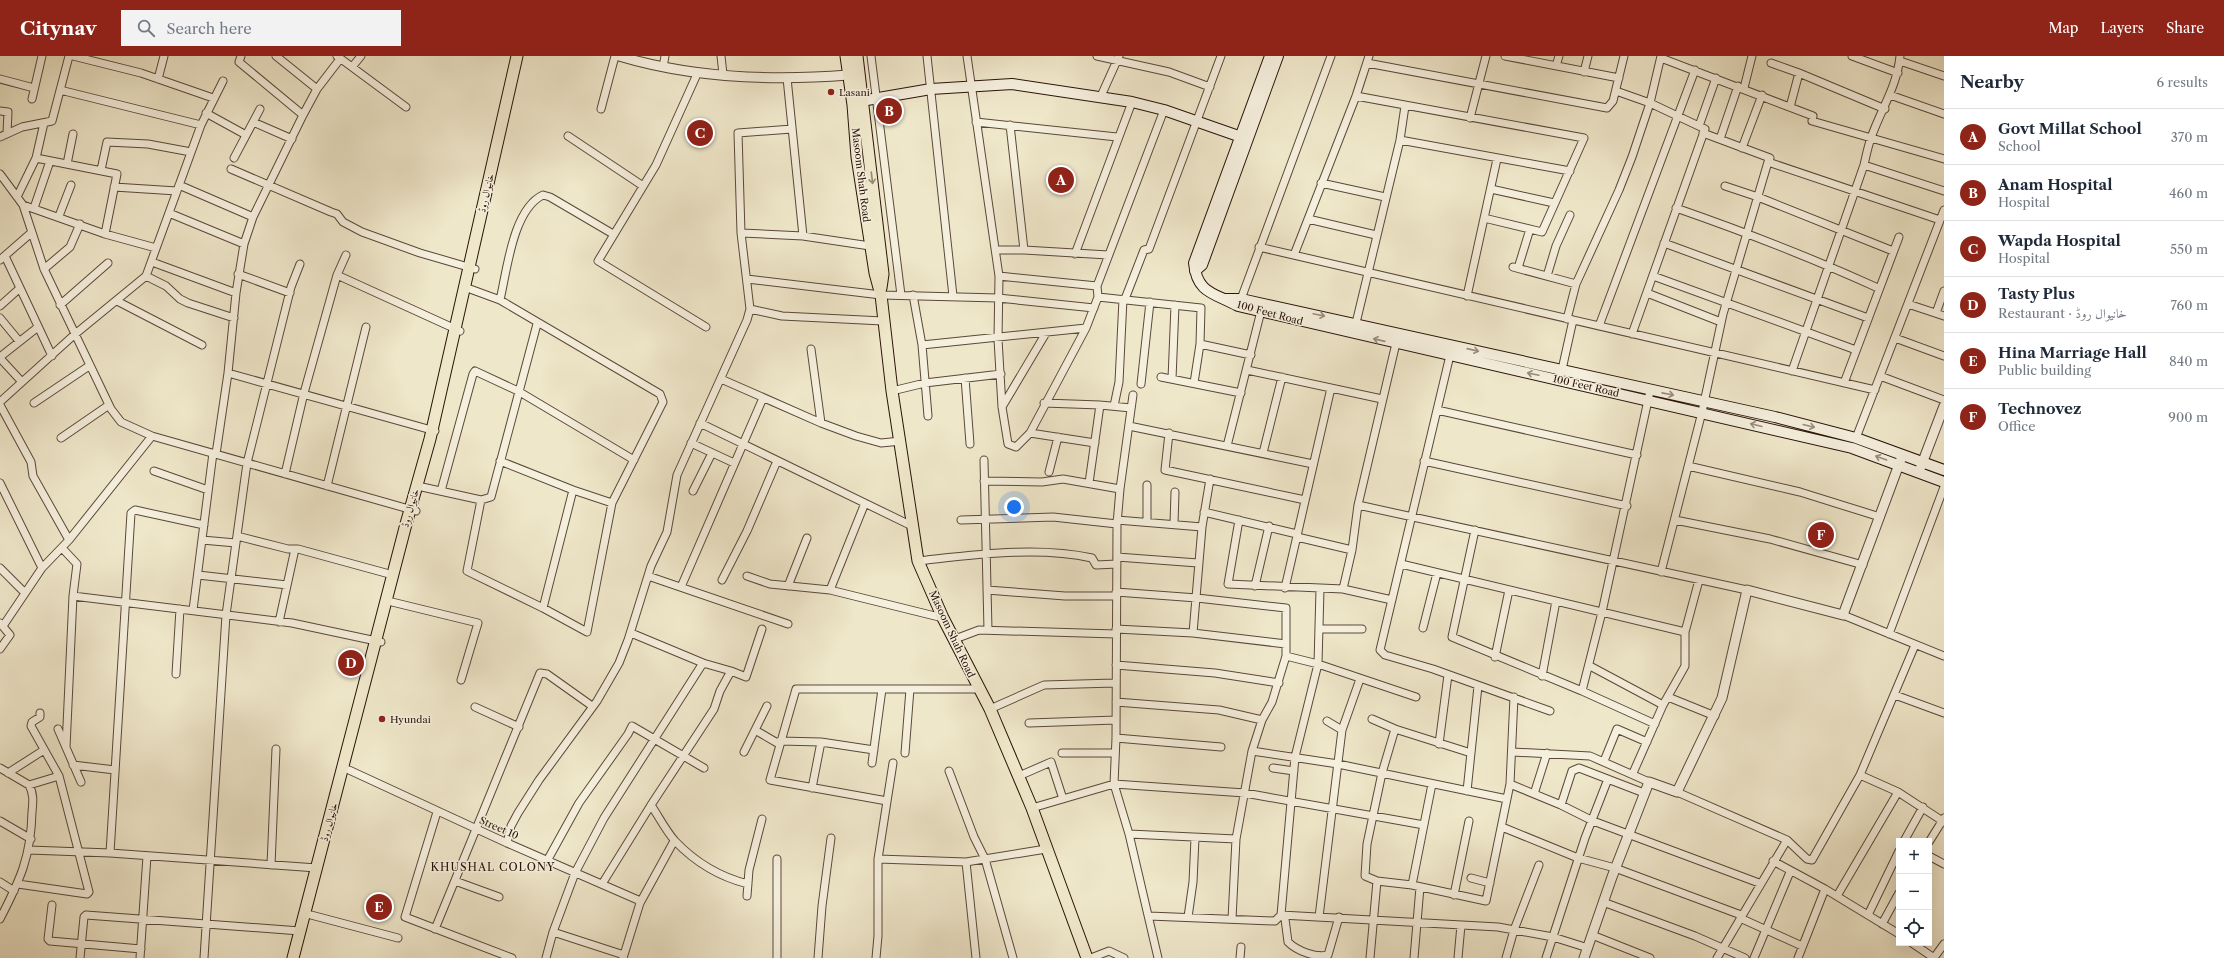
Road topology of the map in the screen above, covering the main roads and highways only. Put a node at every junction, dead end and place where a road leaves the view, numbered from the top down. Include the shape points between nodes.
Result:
1 (517, 56) edge
2 (523, 56) edge
3 (846, 56) edge
4 (857, 56) edge
5 (1270, 56) edge
6 (1278, 56) edge
7 (861, 100) junction
8 (504, 123) junction
9 (1243, 138) junction
10 (869, 155) junction
11 (857, 157) junction
12 (472, 268) junction
13 (880, 294) junction
14 (1226, 299) junction
15 (1262, 307) junction
16 (458, 330) junction
17 (1561, 375) junction
18 (1649, 395) junction
19 (434, 431) junction
20 (1944, 470) edge
21 (1944, 482) edge
22 (413, 510) junction
23 (378, 641) junction
24 (293, 958) edge
25 (299, 958) edge
26 (1086, 958) edge

1 - 8 main road, خانیوال روڈ
2 - 8 main road, خانیوال روڈ
3 - 11 main road, Masoom Shah Road
4 - 7 main road, Masoom Shah Road
5 - 9 main road, 100 Feet Road
6 - 9 main road, 100 Feet Road
7 - 9 main road via 971,85 1012,84 1132,102 1164,110
7 - 10 main road, Masoom Shah Road
8 - 12 main road, خانیوال روڈ
9 - 14 main road, 100 Feet Road via 1194,264 1197,281 1203,289
10 - 11 main road
10 -> 13 main road, Masoom Shah Road via 882,263
11 - 13 main road, Masoom Shah Road
12 - 16 main road, خانیوال روڈ
12 - 16 main road, خانیوال روڈ via 470,289
13 - 26 main road, Masoom Shah Road via 918,561 943,618 990,709 1019,776
14 - 15 main road, 100 Feet Road via 1241,299
14 - 15 main road, 100 Feet Road via 1238,306
15 -> 17 main road, 100 Feet Road via 1356,323 1452,345
17 -> 15 main road, 100 Feet Road via 1396,344
16 - 19 main road, خانیوال روڈ
17 - 18 main road, 100 Feet Road
18 -> 20 main road, 100 Feet Road via 1703,401 1856,438
21 -> 18 main road, 100 Feet Road via 1852,448 1702,412
19 - 22 main road, خانیوال روڈ
19 - 22 main road, خانیوال روڈ via 422,487
22 - 23 main road, خانیوال روڈ via 393,576
22 - 23 main road, خانیوال روڈ via 392,602
23 - 24 main road, خانیوال روڈ
23 - 25 main road, خانیوال روڈ via 349,770

